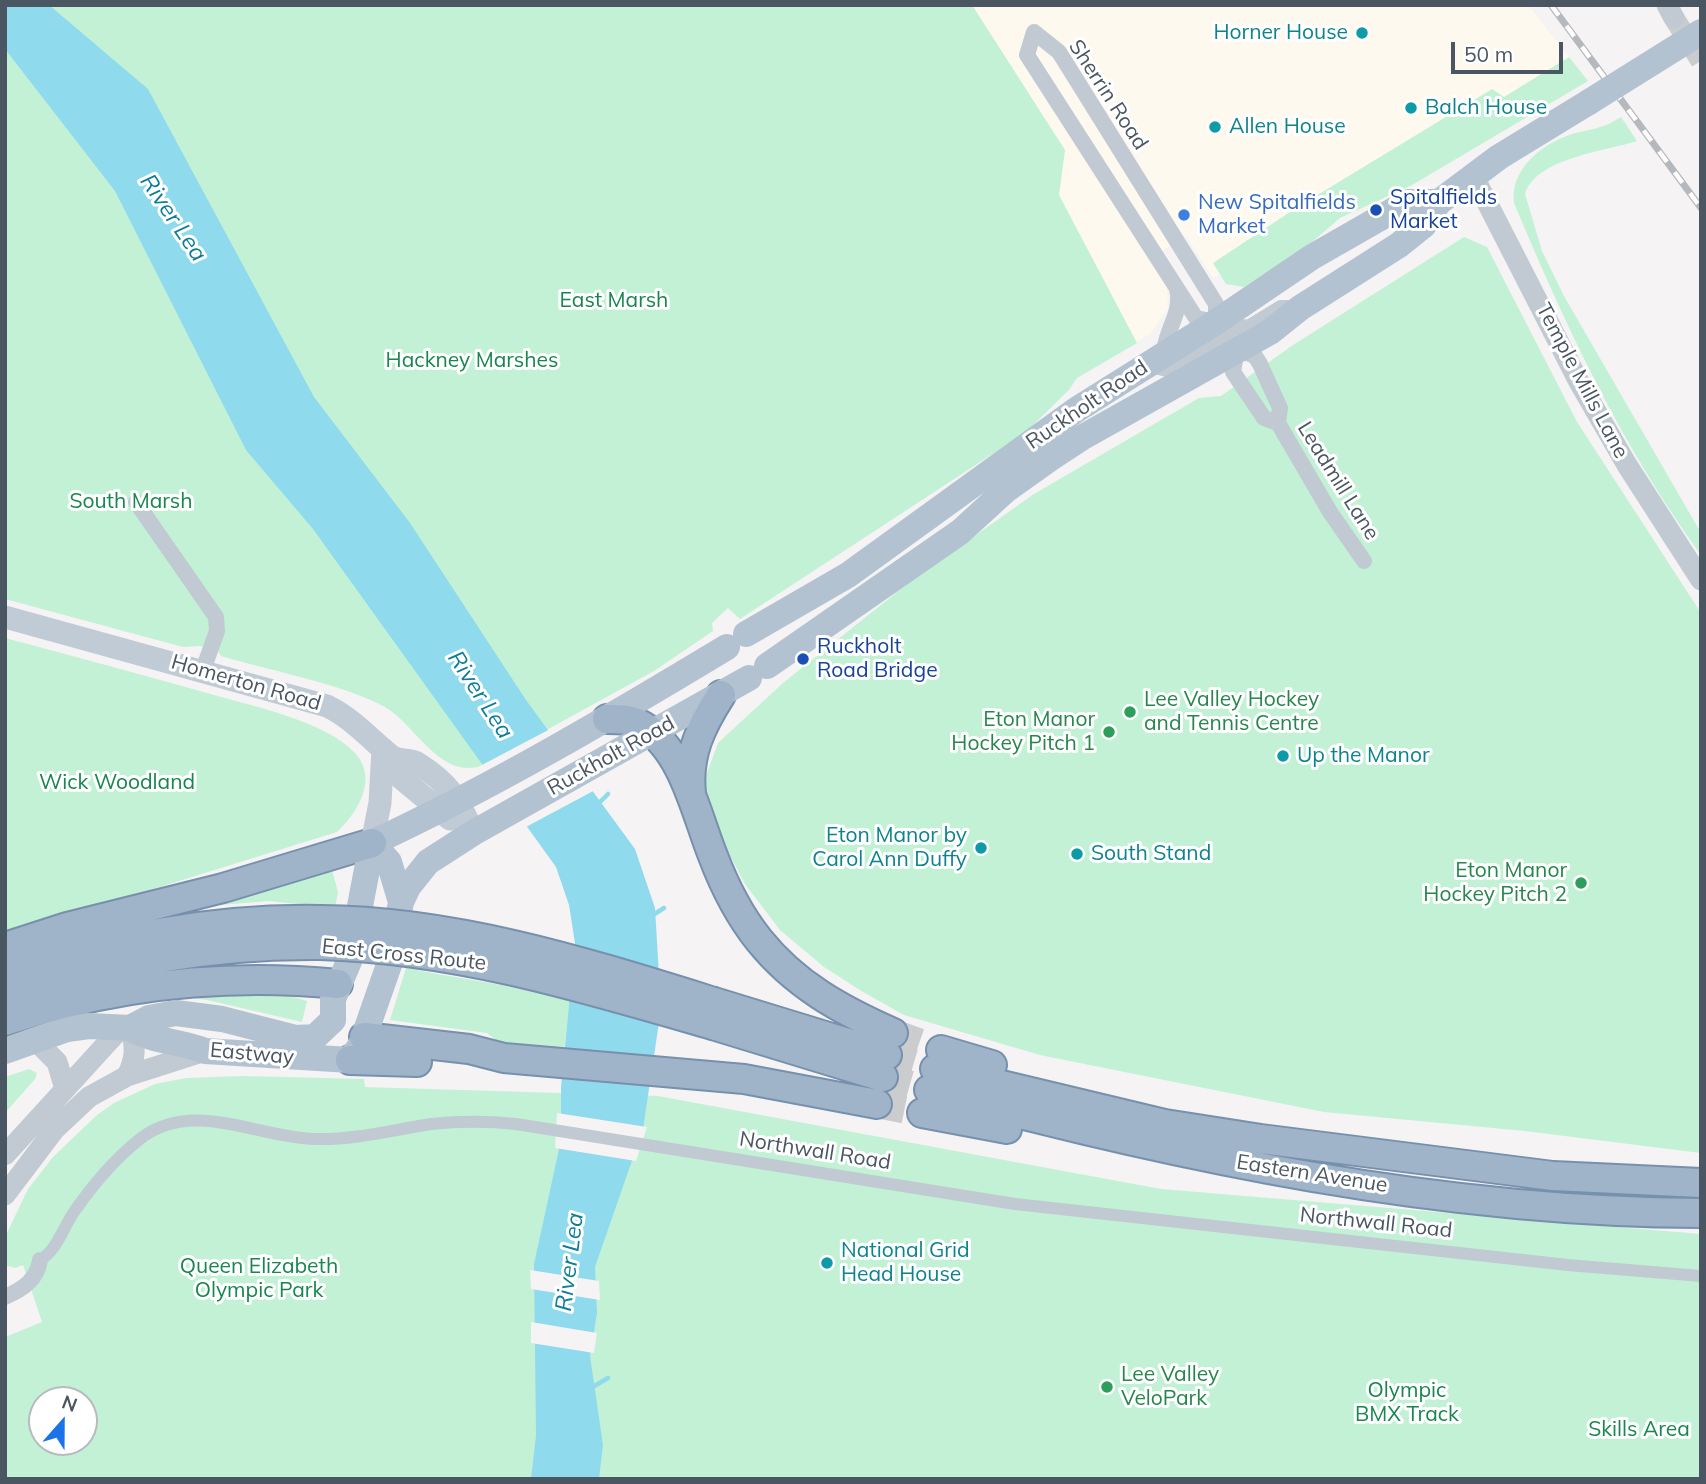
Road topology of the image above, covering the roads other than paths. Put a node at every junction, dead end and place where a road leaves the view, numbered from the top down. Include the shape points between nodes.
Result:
1 (1701, 32) edge
2 (1474, 177) junction
3 (1439, 202) junction
4 (1176, 287) junction
5 (1227, 335) junction
6 (1156, 359) junction
7 (1278, 424) junction
8 (136, 502) dead end
9 (1364, 561) dead end
10 (1701, 580) edge
11 (5, 617) edge
12 (203, 670) junction
13 (721, 695) junction
14 (607, 719) junction
15 (654, 734) junction
16 (389, 754) junction
17 (692, 799) junction
18 (449, 805) junction
19 (473, 833) junction
20 (372, 843) junction
21 (401, 902) junction
22 (320, 932) junction
23 (5, 947) edge
24 (391, 959) junction
25 (5, 971) edge
26 (338, 984) junction
27 (5, 998) edge
28 (333, 1015) junction
29 (5, 1021) edge
30 (125, 1028) junction
31 (34, 1039) junction
32 (357, 1049) junction
33 (5, 1051) edge
34 (205, 1051) junction
35 (885, 1067) junction
36 (127, 1076) junction
37 (65, 1088) junction
38 (5, 1155) edge
39 (1701, 1183) edge
40 (5, 1195) edge
41 (1701, 1213) edge
42 (40, 1260) joint
43 (1701, 1276) edge
44 (5, 1297) edge

1 - 2 main road, Ruckholt Road, bridge via 1544,127
2 - 3 main road, Ruckholt Road
2 - 10 street, Temple Mills Lane via 1579,382
3 - 5 main road, Ruckholt Road via 1408,202 1369,222
3 - 5 main road, Ruckholt Road via 1424,225 1408,238 1270,332
4 - 5 street, Sherrin Road via 1196,318
4 - 5 street, Sherrin Road via 1027,55 1034,33 1059,52 1216,304
4 - 6 street via 1179,305
5 - 6 main road, Ruckholt Road
5 - 7 street, Leadmill Lane via 1233,372 1264,418
5 - 7 street, Leadmill Lane via 1261,364 1280,408
5 - 13 main road, Ruckholt Road via 1006,490 960,532
6 - 14 main road, Ruckholt Road via 1051,427 848,575
7 - 9 street, Leadmill Lane
8 - 12 street via 216,617 217,631
11 - 12 main road, Homerton Road
12 - 16 main road, Homerton Road via 327,706
13 - 15 main road, Ruckholt Road
13 - 17 highway via 694,746 689,777
14 - 15 highway via 626,719
14 - 18 main road, Ruckholt Road
15 - 17 highway via 669,751
15 - 19 main road, Ruckholt Road
16 - 18 main road, Homerton Road via 401,778
16 - 20 main road
17 - 35 highway via 736,905 775,958 834,1005
18 - 19 main road, Homerton Road
18 - 20 main road
19 - 21 main road via 428,862
20 - 21 main road via 389,862
20 - 23 highway
20 - 26 main road via 350,959
21 - 24 main road
22 - 25 highway, East Cross Route via 244,920 154,932
22 - 27 highway, East Cross Route via 263,946 163,956
22 - 35 highway, East Cross Route, bridge via 388,949 488,963 715,1014
24 - 26 main road via 367,975
24 - 32 main road
26 - 28 main road
26 - 29 highway via 226,979 166,984 66,1003
28 - 30 main road, Eastway via 331,1023 314,1037 296,1038 189,1013 165,1014
28 - 32 main road
30 - 31 main road, Eastway via 77,1027
30 - 34 main road, Eastway
30 - 36 street via 135,1050
30 - 37 street
31 - 33 main road, Eastway
31 - 37 street via 57,1062
32 - 34 main road, Eastway
32 - 35 highway via 468,1063 504,1058 694,1073 790,1086
34 - 36 street
36 - 40 street via 89,1097 55,1129
37 - 38 street
39 - 41 highway, Eastern Avenue via 1541,1174 1275,1141 1195,1126 1159,1108 1070,1088 932,1081 1070,1126 1272,1170 1535,1204
42 - 43 street, Northwall Road via 50,1255 85,1197 126,1152 155,1130 178,1121 206,1121 316,1139 453,1122 491,1122 1053,1209
42 - 44 street, Northwall Road via 39,1272 31,1282

